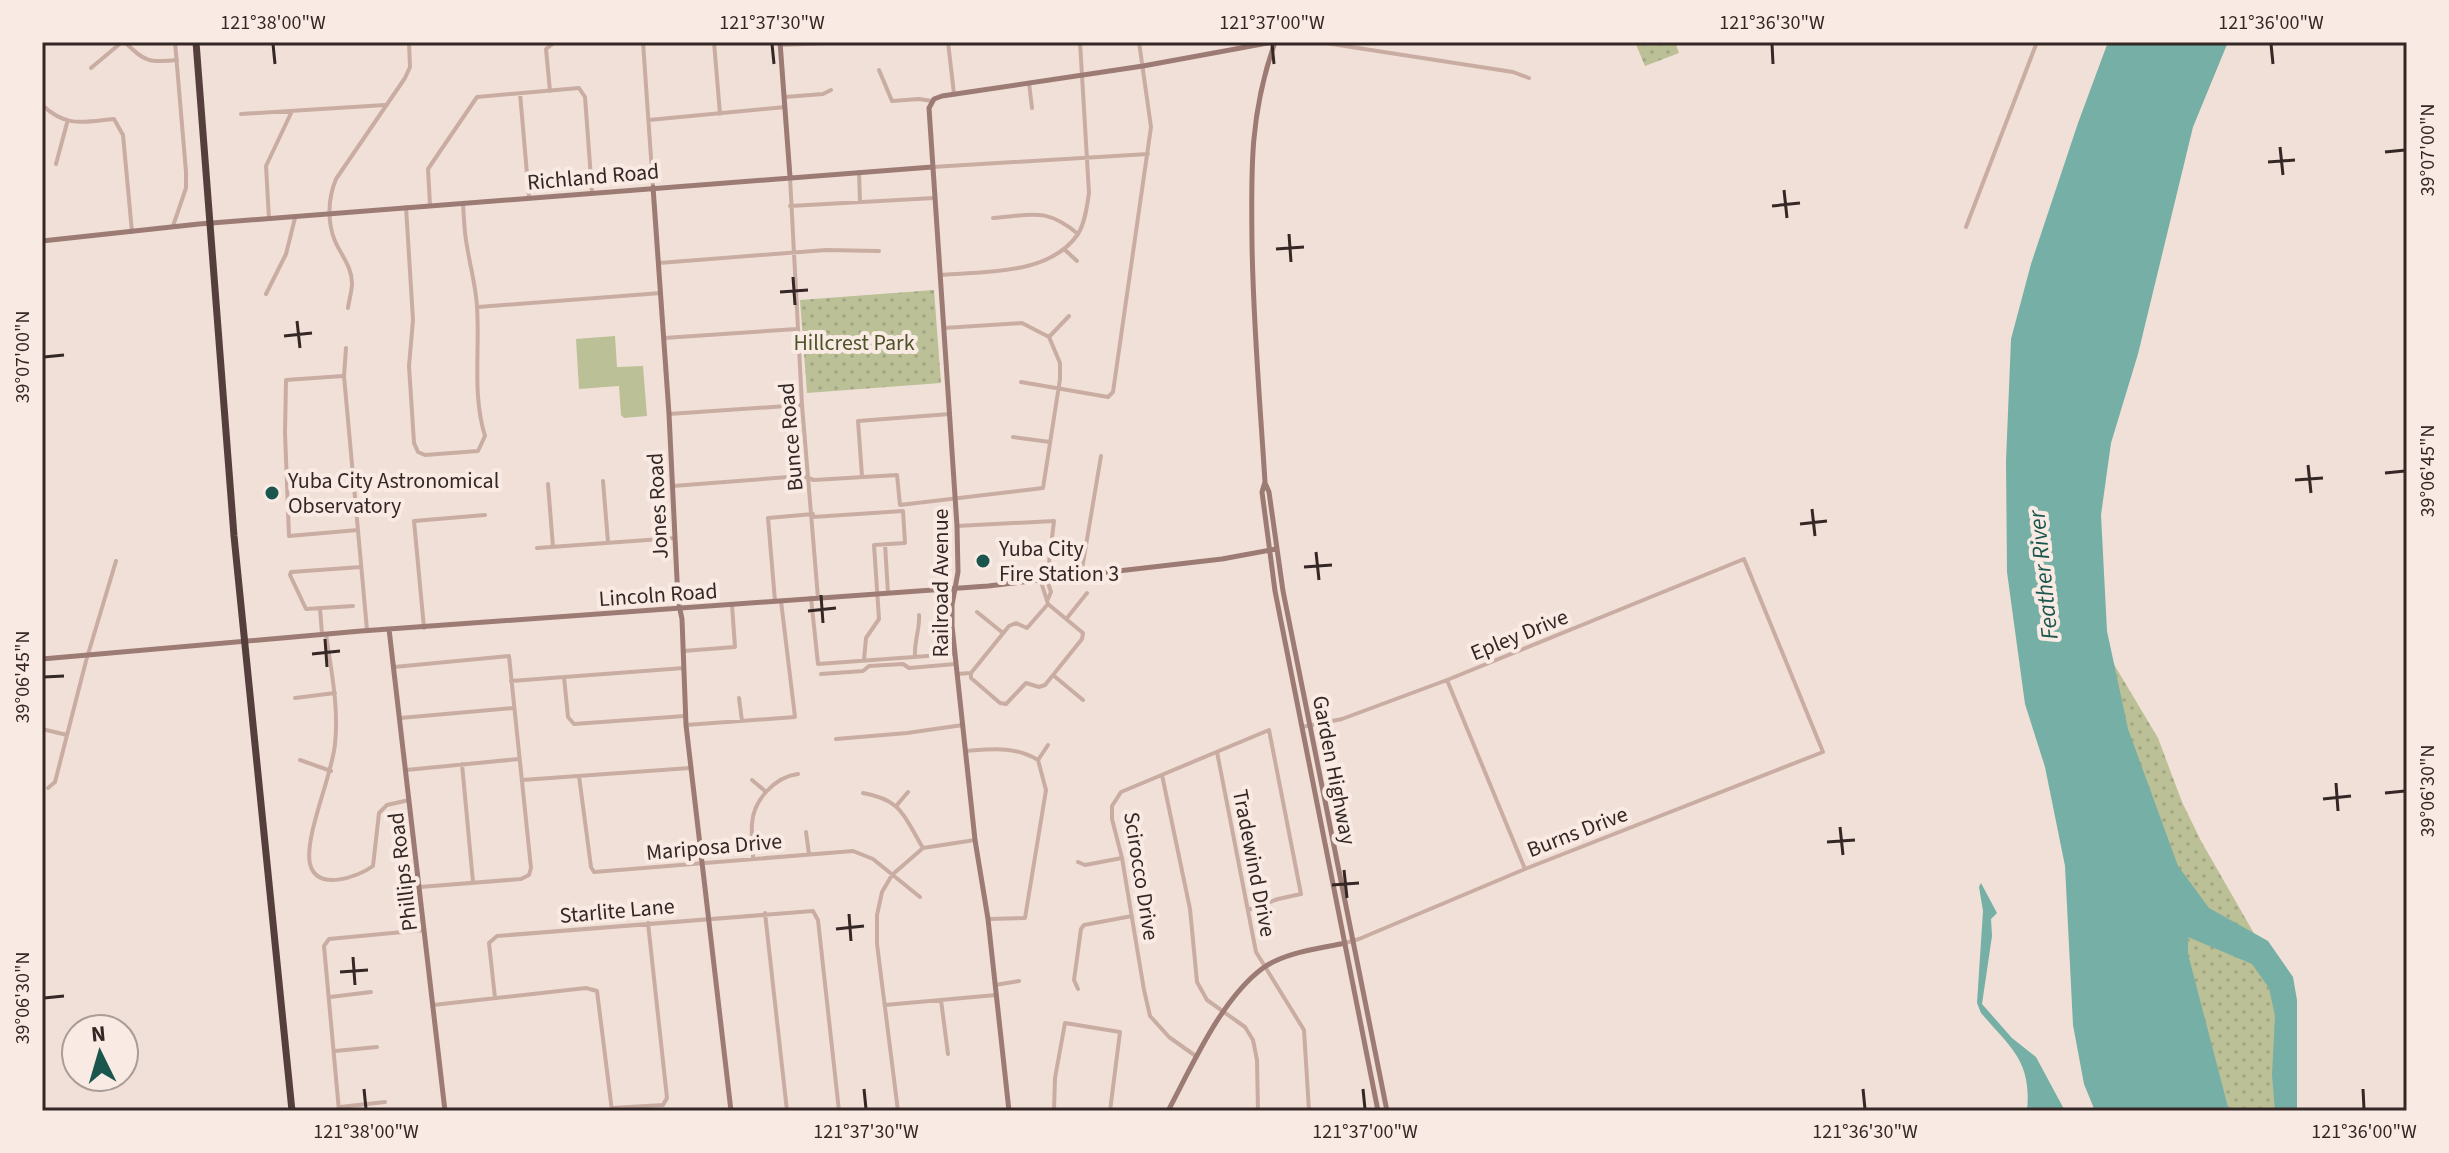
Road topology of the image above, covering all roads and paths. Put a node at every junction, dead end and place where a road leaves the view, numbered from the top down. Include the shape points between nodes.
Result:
1 (124, 42) edge
2 (175, 42) edge
3 (196, 42) edge
4 (409, 42) edge
5 (555, 42) edge
6 (643, 42) edge
7 (714, 42) edge
8 (948, 42) edge
9 (1080, 42) edge
10 (1139, 42) edge
11 (1274, 42) edge
12 (1319, 42) edge
13 (2037, 42) edge
14 (780, 43) edge
15 (827, 43) edge
16 (177, 60) junction
17 (1143, 66) junction
18 (91, 68) dead end
19 (879, 70) dead end
20 (1082, 74) junction
21 (1529, 78) dead end
22 (1029, 83) junction
23 (831, 90) dead end
24 (550, 91) junction
25 (520, 93) junction
26 (954, 94) junction
27 (785, 97) junction
28 (932, 101) junction
29 (42, 105) edge
30 (385, 105) junction
31 (785, 107) junction
32 (1032, 108) dead end
33 (292, 111) junction
34 (241, 114) dead end
35 (720, 114) junction
36 (649, 120) junction
37 (67, 123) junction
38 (1148, 154) junction
39 (1088, 157) junction
40 (56, 164) dead end
41 (932, 167) junction
42 (859, 172) junction
43 (790, 177) junction
44 (653, 187) junction
45 (592, 192) junction
46 (529, 197) junction
47 (934, 198) junction
48 (860, 202) junction
49 (463, 203) junction
50 (430, 205) junction
51 (790, 206) junction
52 (406, 207) junction
53 (330, 214) junction
54 (295, 218) junction
55 (993, 218) dead end
56 (269, 220) junction
57 (211, 223) junction
58 (173, 226) junction
59 (1966, 227) dead end
60 (132, 233) junction
61 (1078, 234) junction
62 (42, 241) edge
63 (1064, 249) junction
64 (879, 251) dead end
65 (792, 252) junction
66 (1077, 261) dead end
67 (659, 263) junction
68 (940, 275) junction
69 (661, 293) junction
70 (266, 294) dead end
71 (478, 307) junction
72 (348, 308) dead end
73 (1069, 316) dead end
74 (944, 328) junction
75 (797, 329) junction
76 (1049, 337) junction
77 (664, 338) junction
78 (346, 348) dead end
79 (344, 376) junction
80 (1021, 382) dead end
81 (1058, 389) junction
82 (802, 405) junction
83 (669, 414) junction
84 (950, 414) junction
85 (1013, 437) dead end
86 (1050, 442) junction
87 (1101, 456) dead end
88 (862, 476) junction
89 (809, 478) junction
90 (603, 481) dead end
91 (1265, 482) junction
92 (548, 484) dead end
93 (672, 486) junction
94 (955, 498) junction
95 (485, 515) dead end
96 (813, 515) junction
97 (957, 526) junction
98 (358, 530) junction
99 (675, 538) junction
100 (608, 543) junction
101 (885, 544) junction
102 (553, 547) junction
103 (537, 548) dead end
104 (1276, 549) junction
105 (1268, 550) junction
106 (116, 561) dead end
107 (361, 567) junction
108 (1081, 575) junction
109 (1046, 579) junction
110 (955, 588) junction
111 (888, 593) junction
112 (1087, 593) dead end
113 (877, 594) junction
114 (815, 598) junction
115 (778, 601) junction
116 (1048, 601) junction
117 (732, 605) junction
118 (353, 606) dead end
119 (320, 608) junction
120 (680, 609) junction
121 (977, 612) dead end
122 (919, 615) dead end
123 (1067, 618) junction
124 (424, 628) junction
125 (389, 629) junction
126 (367, 630) junction
127 (1003, 633) junction
128 (324, 634) junction
129 (245, 640) junction
130 (683, 651) junction
131 (955, 654) junction
132 (89, 655) junction
133 (915, 657) junction
134 (42, 659) edge
135 (864, 660) junction
136 (956, 664) junction
137 (394, 667) junction
138 (684, 668) junction
139 (821, 674) dead end
140 (1053, 675) junction
141 (971, 676) junction
142 (564, 677) junction
143 (958, 677) junction
144 (1447, 680) junction
145 (511, 681) junction
146 (335, 693) junction
147 (295, 698) dead end
148 (739, 698) dead end
149 (1083, 700) dead end
150 (514, 708) junction
151 (685, 716) junction
152 (400, 718) junction
153 (742, 721) junction
154 (686, 725) junction
155 (963, 725) junction
156 (1310, 725) junction
157 (1302, 727) junction
158 (42, 729) edge
159 (67, 735) junction
160 (836, 739) dead end
161 (1048, 745) dead end
162 (966, 751) junction
163 (1217, 752) junction
164 (1823, 752) joint
165 (520, 758) junction
166 (300, 760) dead end
167 (1038, 760) junction
168 (462, 764) junction
169 (690, 768) junction
170 (406, 770) junction
171 (331, 771) junction
172 (798, 774) dead end
173 (1162, 775) junction
174 (579, 776) junction
175 (522, 780) junction
176 (752, 780) dead end
177 (48, 788) dead end
178 (765, 791) junction
179 (908, 792) dead end
180 (863, 793) dead end
181 (409, 800) junction
182 (897, 805) junction
183 (806, 832) dead end
184 (975, 840) junction
185 (923, 848) junction
186 (809, 854) junction
187 (753, 858) junction
188 (1122, 858) junction
189 (1078, 862) dead end
190 (702, 863) junction
191 (1525, 869) junction
192 (892, 875) junction
193 (473, 882) junction
194 (420, 887) junction
195 (920, 897) dead end
196 (1248, 910) junction
197 (765, 913) junction
198 (1132, 916) junction
199 (707, 918) junction
200 (988, 919) junction
201 (648, 923) junction
202 (424, 930) junction
203 (1352, 941) junction
204 (1345, 943) junction
205 (1264, 967) junction
206 (1019, 981) dead end
207 (995, 985) junction
208 (1078, 989) dead end
209 (371, 992) dead end
210 (996, 995) junction
211 (329, 997) junction
212 (495, 998) junction
213 (941, 1000) junction
214 (433, 1005) junction
215 (885, 1005) junction
216 (1224, 1014) junction
217 (377, 1047) dead end
218 (335, 1051) junction
219 (948, 1054) dead end
220 (1197, 1057) junction
221 (385, 1102) dead end
222 (339, 1109) edge
223 (612, 1110) edge
224 (292, 1111) edge
225 (445, 1111) edge
226 (731, 1111) edge
227 (787, 1111) edge
228 (839, 1111) edge
229 (898, 1111) edge
230 (1009, 1111) edge
231 (1054, 1111) edge
232 (1110, 1111) edge
233 (1168, 1111) edge
234 (1258, 1111) edge
235 (1309, 1111) edge
236 (1378, 1111) edge
237 (1387, 1111) edge

1 - 16 street via 149,61
1 - 18 street
2 - 16 street
3 - 57 highway
4 - 30 street via 410,67
5 - 24 street via 546,49
6 - 36 street, Jones Road
7 - 35 street
8 - 26 street
9 - 20 street
10 - 17 street
11 - 17 street
11 - 91 street, Garden Highway via 1251,151
12 - 21 street
13 - 59 street
14 - 15 street
14 - 27 street
16 - 58 street via 186,188
17 - 20 street
17 - 38 street via 1151,127
19 - 28 street via 892,101
20 - 22 street
20 - 39 street
22 - 26 street
22 - 32 street
23 - 27 street
24 - 25 street
24 - 45 street via 579,88 585,97
25 - 46 street
25 - 50 street via 477,97 428,169
26 - 28 street
27 - 31 street
28 - 41 street, Railroad Avenue
29 - 37 street
30 - 33 street
30 - 53 street via 336,179
31 - 35 street
31 - 43 street
33 - 34 street
33 - 56 street via 266,166
35 - 36 street
36 - 44 street, Jones Road
37 - 40 street
37 - 60 street via 114,119 123,135
38 - 39 street, Richland Road
38 - 81 street via 1113,392 1108,397
39 - 41 street, Richland Road
39 - 61 street via 1087,212
41 - 42 street, Richland Road
41 - 47 street, Railroad Avenue
42 - 43 street, Richland Road
42 - 48 street
43 - 44 street, Richland Road
43 - 51 street, Bunce Road
44 - 45 street, Richland Road
44 - 67 street, Jones Road
45 - 46 street, Richland Road
46 - 49 street, Richland Road
47 - 48 street
47 - 68 street, Railroad Avenue
48 - 51 street
49 - 50 street, Richland Road
49 - 71 street
50 - 52 street, Richland Road
51 - 65 street, Bunce Road
52 - 53 street, Richland Road
52 - 71 street via 414,443 425,455 478,451 483,446
53 - 54 street, Richland Road
53 - 72 street via 352,282
54 - 56 street, Richland Road
54 - 70 street via 286,254
55 - 61 street via 1048,214
56 - 57 street, Richland Road
57 - 58 street, Richland Road
57 - 129 highway
58 - 60 street, Richland Road
60 - 62 street, Richland Road
61 - 63 street
63 - 66 street
63 - 68 street via 1026,266
64 - 65 street
65 - 67 street
65 - 75 street, Bunce Road
67 - 69 street, Jones Road
68 - 74 street, Railroad Avenue
69 - 71 street
69 - 77 street, Jones Road
73 - 76 street
74 - 76 street via 1022,323
74 - 84 street, Railroad Avenue
75 - 77 street
75 - 82 street, Bunce Road
76 - 81 street via 1060,363
77 - 83 street, Jones Road
78 - 79 street
79 - 98 street
79 - 98 street via 286,380 289,536
80 - 81 street
81 - 86 street
82 - 83 street
82 - 89 street, Bunce Road
83 - 93 street, Jones Road
84 - 88 street via 858,421
84 - 94 street, Railroad Avenue
85 - 86 street
86 - 94 street via 1043,488
87 - 108 street
88 - 89 street
88 - 94 street via 897,475 900,505
89 - 93 street
89 - 96 street, Bunce Road
90 - 100 street
91 - 104 street, Garden Highway
91 - 105 street, Garden Highway
92 - 102 street
93 - 99 street, Jones Road
94 - 97 street, Railroad Avenue
95 - 124 street via 414,521
96 - 101 street via 903,511 905,543
96 - 114 street, Bunce Road
96 - 115 street via 768,518
97 - 109 street via 1054,521
97 - 110 street, Railroad Avenue
98 - 107 street
99 - 100 street
99 - 120 street, Jones Road
100 - 102 street
101 - 111 street
101 - 113 street via 874,545
102 - 103 street
104 - 105 street, Lincoln Road
104 - 156 street, Garden Highway
105 - 108 street, Lincoln Road
105 - 157 street, Garden Highway
106 - 132 street
107 - 119 street via 291,572 306,609
107 - 126 street
108 - 109 street, Lincoln Road
109 - 110 street, Lincoln Road
109 - 116 street
110 - 111 street, Lincoln Road
110 - 131 street, Railroad Avenue
111 - 113 street, Lincoln Road
112 - 123 street
113 - 114 street, Lincoln Road
113 - 135 street via 879,619 866,638
114 - 115 street, Lincoln Road
114 - 135 street, Bunce Road via 818,664
115 - 117 street, Lincoln Road
115 - 153 street via 795,717
116 - 123 street
116 - 127 street via 1027,628 1013,624
117 - 120 street, Lincoln Road
117 - 130 street via 735,647
118 - 119 street
119 - 128 street
120 - 124 street, Lincoln Road
120 - 130 street, Jones Road
121 - 127 street
122 - 133 street
123 - 140 street via 1083,636
124 - 125 street, Lincoln Road
125 - 126 street, Lincoln Road
125 - 137 street, Phillips Road
126 - 128 street, Lincoln Road
127 - 141 street
128 - 129 street, Lincoln Road
128 - 146 street
129 - 132 street, Lincoln Road
129 - 224 highway
130 - 138 street, Jones Road
131 - 133 street
131 - 136 street, Railroad Avenue
132 - 134 street, Lincoln Road
132 - 159 street
133 - 135 street
136 - 139 street via 869,666
136 - 143 street, Railroad Avenue
137 - 145 street via 509,656
137 - 152 street, Phillips Road
138 - 142 street
138 - 151 street, Jones Road
140 - 141 street via 1042,687 1026,683 1004,704
140 - 149 street
141 - 143 street
142 - 145 street
142 - 151 street via 568,717 574,724
143 - 155 street, Railroad Avenue
144 - 156 street, Epley Drive via 1342,719
144 - 164 street, Epley Drive via 1744,559
144 - 191 street
145 - 150 street
146 - 147 street
146 - 171 street
148 - 153 street
150 - 152 street
150 - 165 street
151 - 154 street, Jones Road
152 - 170 street, Phillips Road
153 - 154 street
154 - 169 street, Jones Road
155 - 160 street
155 - 162 street, Railroad Avenue
156 - 157 street, Epley Drive
156 - 203 street, Garden Highway
157 - 204 street, Garden Highway
158 - 159 street
159 - 177 street via 55,782
161 - 167 street
162 - 167 street via 997,748
162 - 184 street, Railroad Avenue
163 - 173 street, Scirocco Drive
163 - 196 street, Tradewind Drive
163 - 196 street, Scirocco Drive via 1269,730 1301,894
164 - 191 street, Burns Drive
165 - 168 street
165 - 175 street
166 - 171 street
167 - 200 street via 1046,790 1025,918
168 - 170 street
168 - 193 street
169 - 174 street
169 - 190 street, Jones Road
170 - 181 street, Phillips Road
171 - 181 street via 309,856 321,878 341,879 373,866 379,813 387,805
172 - 178 street
173 - 188 street, Scirocco Drive via 1121,792 1112,806
173 - 216 street via 1190,909 1197,982
174 - 175 street
174 - 190 street, Mariposa Drive via 594,872
175 - 193 street via 529,875
176 - 178 street
178 - 187 street via 752,823
179 - 182 street
180 - 182 street
181 - 194 street, Phillips Road
182 - 185 street
183 - 186 street
184 - 185 street
184 - 200 street, Railroad Avenue
185 - 192 street
186 - 187 street, Mariposa Drive
186 - 192 street, Mariposa Drive via 861,853
187 - 190 street, Mariposa Drive
188 - 189 street
188 - 198 street, Scirocco Drive
190 - 199 street, Jones Road
191 - 203 street, Burns Drive
192 - 195 street, Mariposa Drive
192 - 215 street via 877,915
193 - 194 street
194 - 202 street, Phillips Road
196 - 205 street, Tradewind Drive
197 - 199 street, Starlite Lane
197 - 227 street
197 - 228 street, Starlite Lane via 806,910 815,912 818,920
198 - 208 street via 1081,929 1074,980
198 - 220 street, Scirocco Drive via 1150,1016
199 - 201 street, Starlite Lane
199 - 226 street, Jones Road
200 - 207 street, Railroad Avenue
201 - 212 street, Starlite Lane via 497,936 489,943
201 - 223 street via 667,1098 663,1105
202 - 211 street via 329,939 324,946
202 - 214 street, Phillips Road
203 - 204 street, Burns Drive
203 - 237 street, Garden Highway
204 - 205 street via 1290,955
204 - 236 street, Garden Highway
205 - 216 street
205 - 235 street, Tradewind Drive via 1304,1030
206 - 207 street
207 - 210 street, Railroad Avenue
209 - 211 street
210 - 213 street
210 - 230 street, Railroad Avenue
211 - 218 street
212 - 214 street
212 - 223 street via 597,991
213 - 215 street
213 - 219 street
214 - 225 street, Phillips Road
215 - 229 street
216 - 220 street
216 - 234 street via 1245,1027 1253,1040
217 - 218 street
218 - 222 street
220 - 233 street
221 - 222 street
231 - 232 street via 1065,1023 1120,1032

